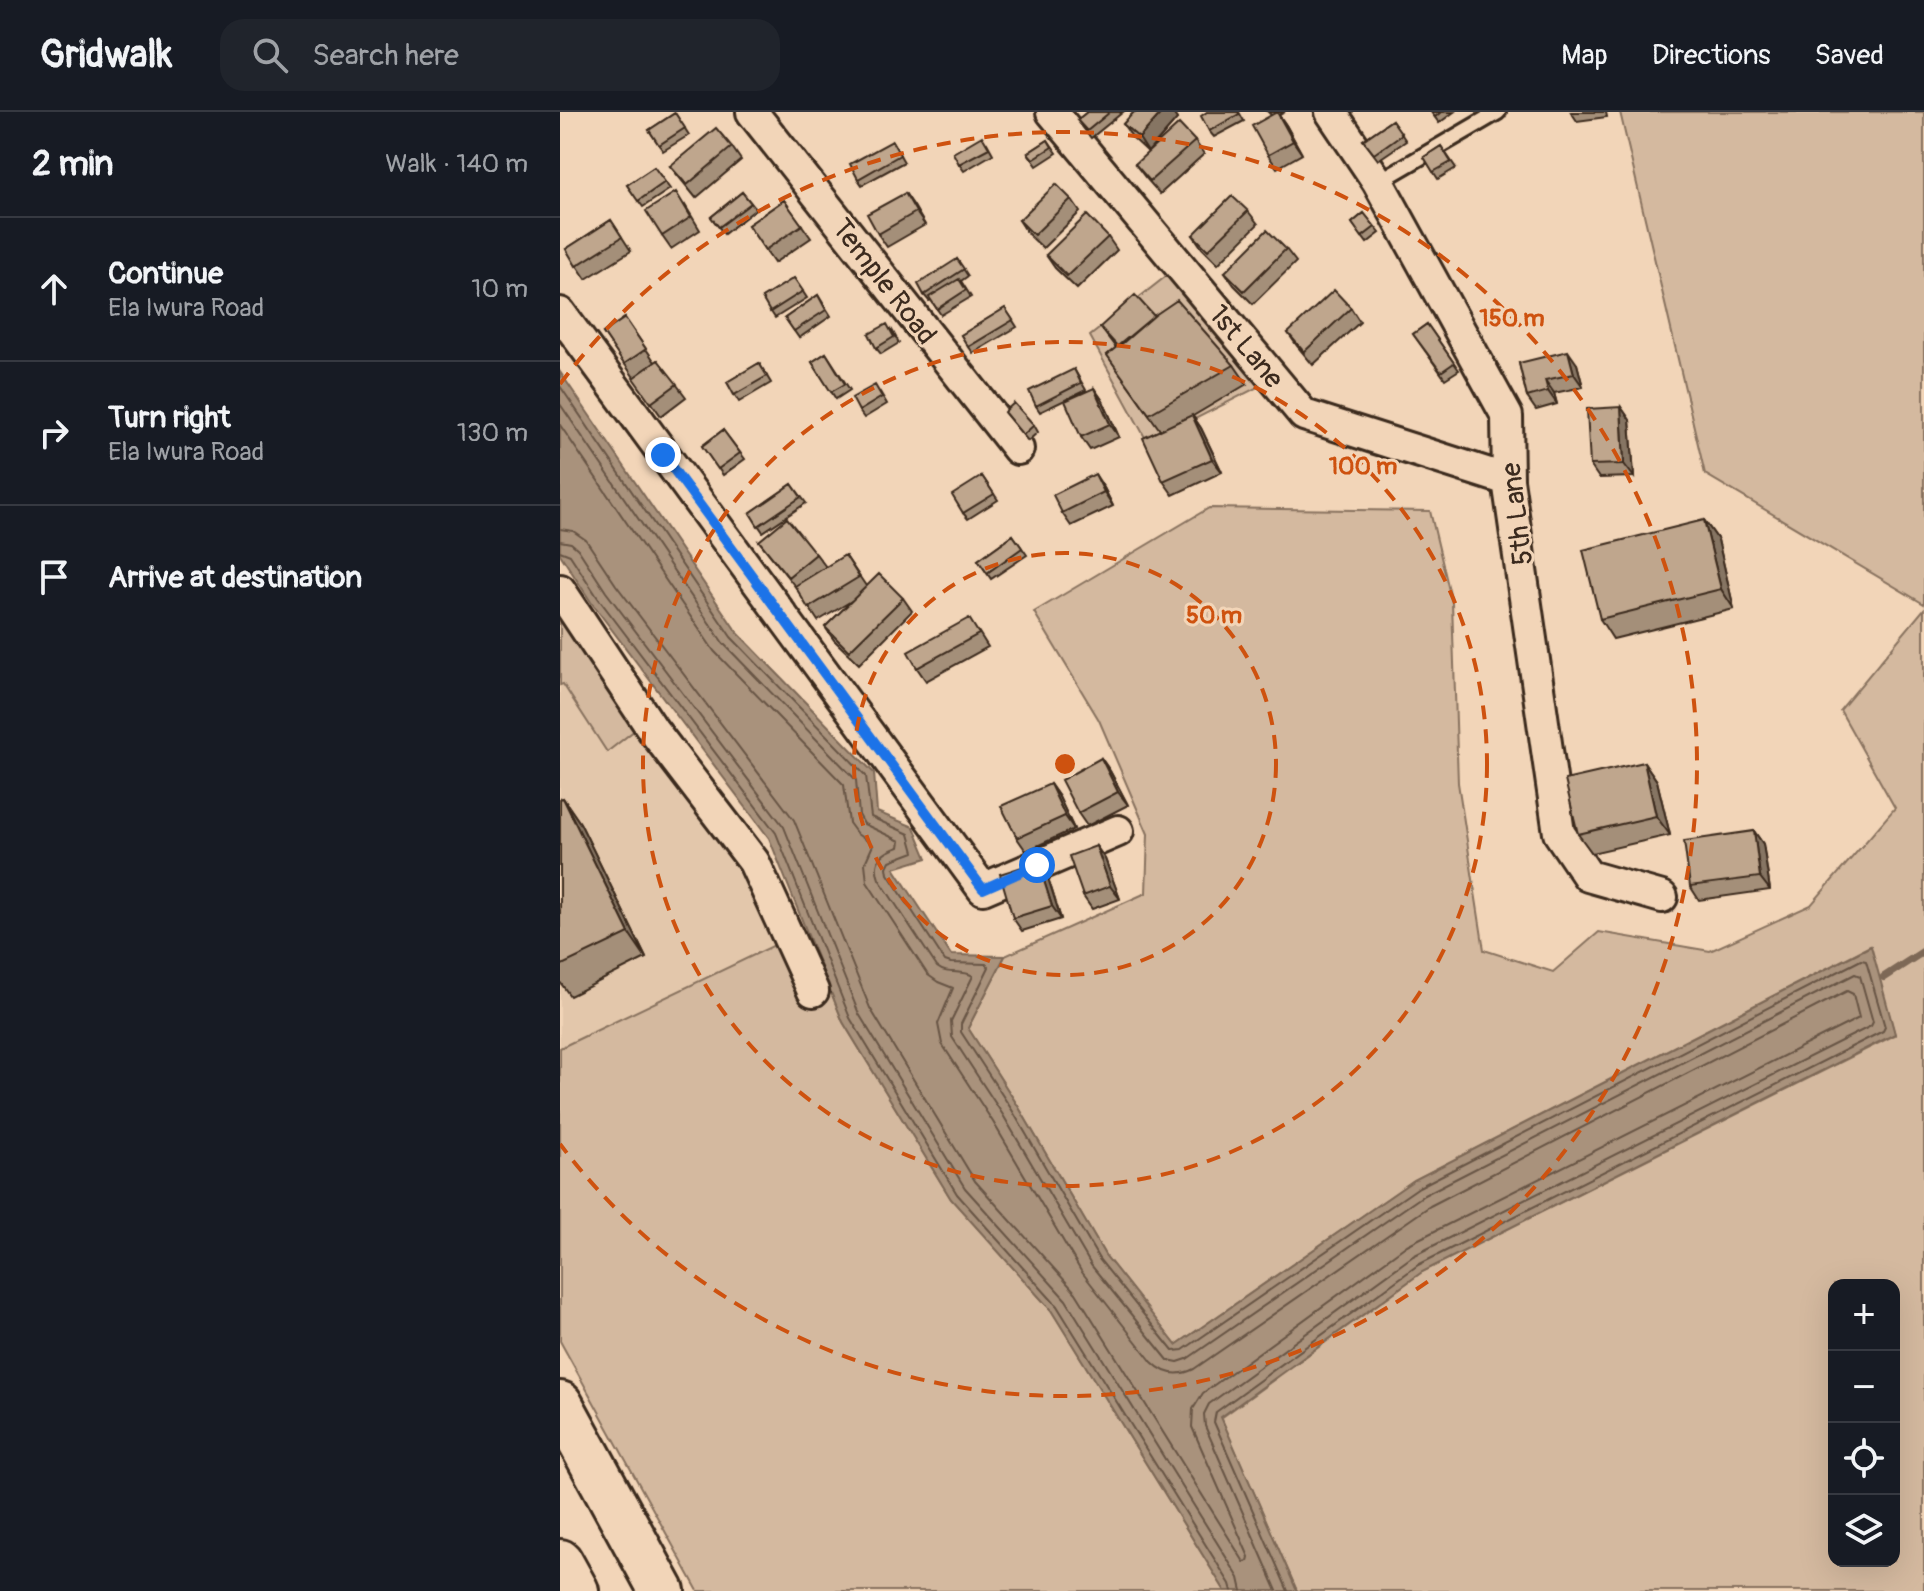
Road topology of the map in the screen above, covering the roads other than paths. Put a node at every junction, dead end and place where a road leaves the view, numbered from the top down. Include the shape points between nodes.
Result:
1 (752, 112) edge
2 (1052, 112) edge
3 (1331, 112) edge
4 (1498, 112) edge
5 (1378, 182) junction
6 (560, 313) edge
7 (1018, 449) dead end
8 (1508, 480) junction
9 (560, 590) edge
10 (1118, 831) dead end
11 (1662, 897) dead end
12 (813, 991) dead end
13 (560, 1404) edge
14 (560, 1562) edge
15 (576, 1591) edge
16 (662, 1591) edge

1 - 7 street, Temple Road
2 - 8 street, 1st Lane via 1304,415
3 - 5 street, 5th Lane
4 - 5 lane
5 - 8 street, 5th Lane via 1507,416
6 - 10 street via 983,889
8 - 11 street, 5th Lane via 1559,833 1588,876
9 - 12 street via 653,730 754,862
13 - 16 highway
14 - 15 highway

